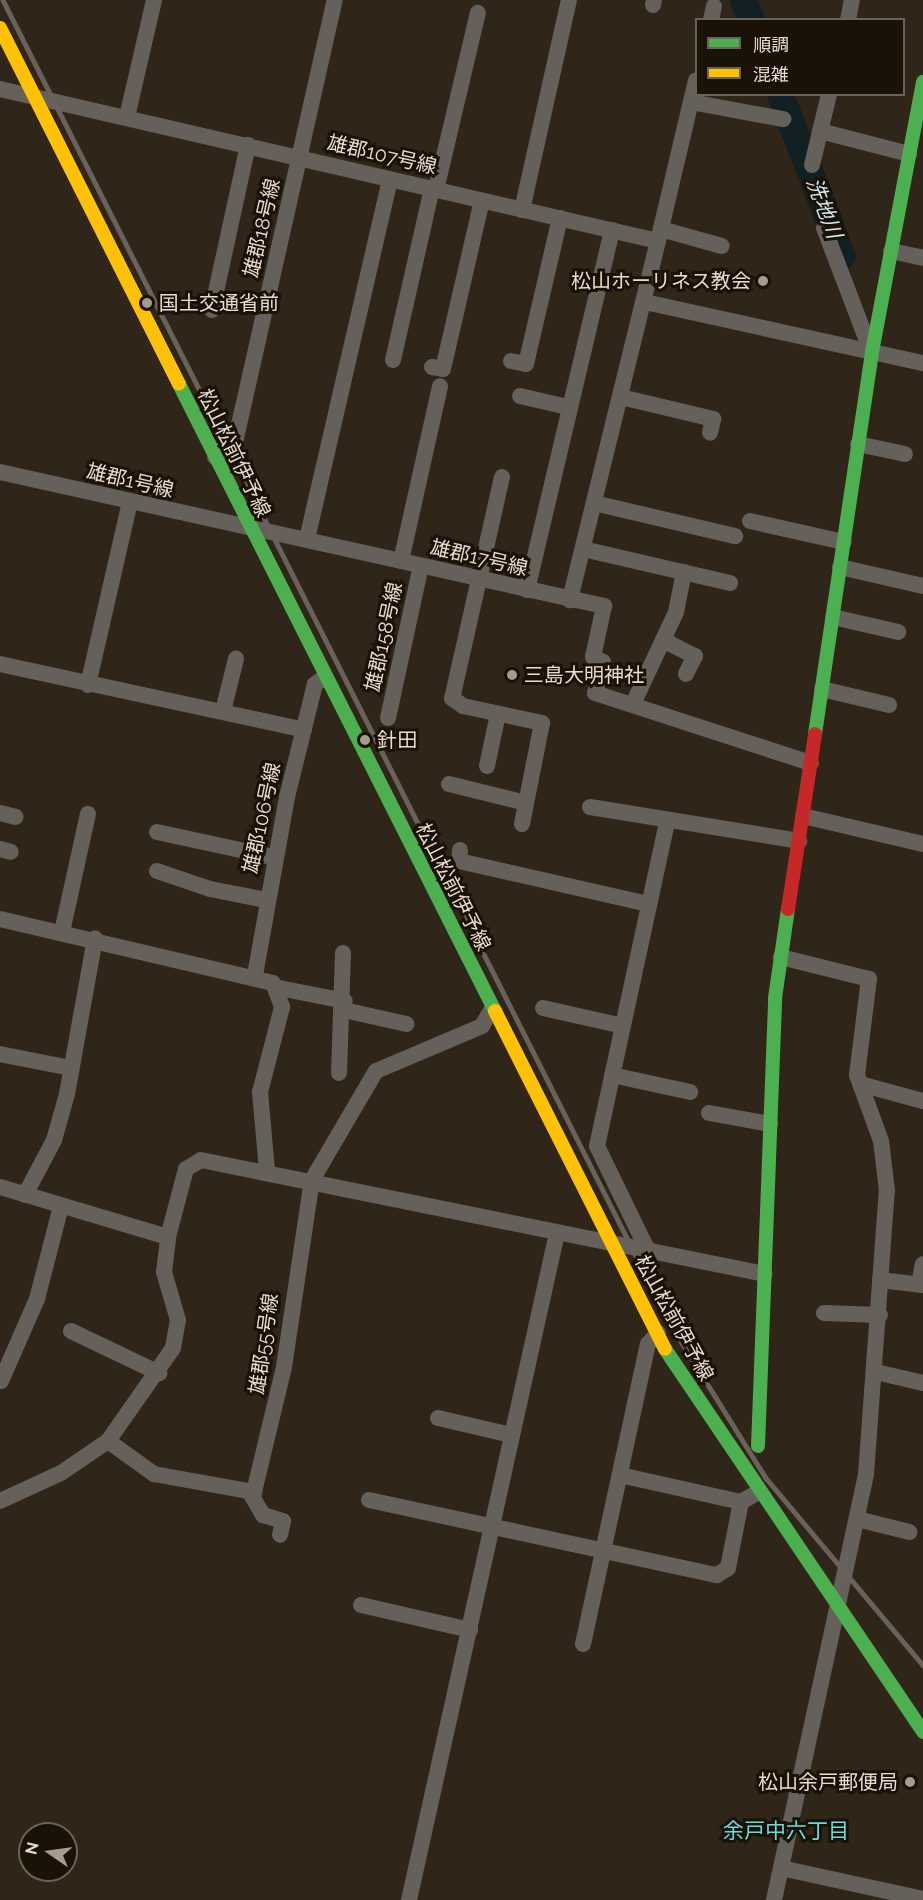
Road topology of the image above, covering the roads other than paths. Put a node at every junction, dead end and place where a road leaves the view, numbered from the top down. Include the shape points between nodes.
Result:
1 (154, 0) edge
2 (335, 0) edge
3 (569, 0) edge
4 (852, 0) edge
5 (478, 13) dead end
6 (848, 18) edge
7 (0, 28) edge
8 (923, 82) edge
9 (695, 84) edge
10 (0, 89) edge
11 (829, 96) edge
12 (35, 98) junction
13 (691, 102) junction
14 (127, 117) junction
15 (783, 119) dead end
16 (918, 129) edge
17 (820, 131) junction
18 (248, 145) junction
19 (299, 157) junction
20 (914, 157) edge
21 (812, 165) dead end
22 (390, 179) junction
23 (434, 189) junction
24 (482, 201) junction
25 (522, 210) junction
26 (560, 218) junction
27 (824, 228) dead end
28 (612, 230) junction
29 (660, 235) junction
30 (722, 246) dead end
31 (891, 251) junction
32 (923, 258) edge
33 (645, 302) junction
34 (212, 310) dead end
35 (872, 352) junction
36 (393, 360) dead end
37 (511, 361) dead end
38 (923, 363) edge
39 (432, 367) dead end
40 (440, 386) dead end
41 (520, 396) dead end
42 (621, 397) junction
43 (568, 407) junction
44 (710, 433) dead end
45 (858, 444) junction
46 (905, 454) dead end
47 (215, 457) junction
48 (0, 472) edge
49 (502, 477) dead end
50 (130, 502) junction
51 (594, 503) junction
52 (750, 521) dead end
53 (251, 531) junction
54 (735, 536) dead end
55 (306, 539) junction
56 (844, 542) junction
57 (583, 549) junction
58 (401, 561) junction
59 (421, 566) junction
60 (840, 567) junction
61 (684, 573) junction
62 (478, 579) junction
63 (730, 584) dead end
64 (923, 586) edge
65 (527, 590) junction
66 (570, 600) junction
67 (833, 616) junction
68 (897, 632) dead end
69 (663, 640) junction
70 (236, 659) dead end
71 (0, 664) edge
72 (686, 674) dead end
73 (325, 677) junction
74 (87, 685) junction
75 (822, 689) junction
76 (633, 704) junction
77 (889, 705) dead end
78 (223, 711) junction
79 (498, 714) junction
80 (388, 718) dead end
81 (304, 730) junction
82 (811, 763) junction
83 (488, 766) dead end
84 (457, 791) dead end
85 (526, 803) junction
86 (590, 807) dead end
87 (88, 814) dead end
88 (803, 816) junction
89 (667, 822) junction
90 (522, 824) dead end
91 (157, 832) dead end
92 (798, 841) junction
93 (923, 844) edge
94 (460, 850) dead end
95 (273, 857) junction
96 (157, 871) dead end
97 (266, 900) junction
98 (650, 904) junction
99 (0, 919) edge
100 (62, 932) junction
101 (95, 938) junction
102 (343, 953) dead end
103 (781, 957) junction
104 (255, 975) junction
105 (279, 988) junction
106 (345, 1006) junction
107 (543, 1008) dead end
108 (492, 1009) junction
109 (406, 1024) dead end
110 (623, 1026) junction
111 (0, 1054) edge
112 (70, 1068) junction
113 (339, 1073) dead end
114 (612, 1075) junction
115 (860, 1084) junction
116 (690, 1092) dead end
117 (923, 1101) edge
118 (709, 1113) dead end
119 (770, 1124) junction
120 (267, 1170) junction
121 (312, 1180) junction
122 (0, 1187) edge
123 (25, 1195) junction
124 (61, 1206) junction
125 (558, 1233) junction
126 (168, 1237) junction
127 (613, 1246) junction
128 (648, 1251) junction
129 (923, 1264) edge
130 (765, 1274) junction
131 (880, 1280) junction
132 (921, 1285) edge
133 (824, 1313) dead end
134 (880, 1315) junction
135 (72, 1331) dead end
136 (658, 1334) junction
137 (876, 1372) junction
138 (159, 1373) junction
139 (1, 1381) edge
140 (923, 1383) edge
141 (438, 1418) dead end
142 (511, 1435) junction
143 (108, 1441) junction
144 (758, 1446) dead end
145 (620, 1475) junction
146 (249, 1491) junction
147 (758, 1492) junction
148 (369, 1500) dead end
149 (0, 1501) edge
150 (741, 1502) junction
151 (857, 1519) junction
152 (490, 1526) junction
153 (909, 1532) dead end
154 (280, 1535) dead end
155 (604, 1551) junction
156 (361, 1605) dead end
157 (838, 1609) junction
158 (470, 1630) junction
159 (583, 1644) dead end
160 (923, 1732) edge
161 (781, 1868) junction
162 (912, 1898) edge
163 (409, 1900) edge
164 (774, 1900) edge

1 - 14 street via 139,39
2 - 19 street, 雄郡18号線
3 - 25 street
4 - 6 street
5 - 23 street
7 - 12 main road, 松山松前伊予線
8 - 16 main road
9 - 13 street
10 - 12 street, 雄郡107号線
11 - 17 street
12 - 14 street, 雄郡107号線
12 - 47 main road, 松山松前伊予線
13 - 15 street
13 - 29 street
14 - 18 street, 雄郡107号線
16 - 20 main road
17 - 20 street
17 - 21 street
18 - 19 street, 雄郡107号線
18 - 34 street
19 - 22 street, 雄郡107号線
19 - 47 street, 雄郡18号線 via 236,438
20 - 31 main road
22 - 23 street, 雄郡107号線
22 - 55 street via 349,325
23 - 24 street, 雄郡107号線
23 - 36 street via 394,326
24 - 25 street, 雄郡107号線
24 - 39 street via 443,369
25 - 26 street, 雄郡107号線
26 - 28 street, 雄郡107号線
26 - 37 street via 526,364
27 - 35 street
28 - 29 street, 雄郡107号線
28 - 43 street
29 - 30 street, 雄郡107号線
29 - 33 street
31 - 32 street
31 - 35 main road
33 - 35 street
33 - 42 street
35 - 38 street
35 - 45 main road
40 - 58 street via 424,426
41 - 43 street
42 - 44 street via 713,419
42 - 51 street
43 - 65 street
45 - 46 street
45 - 56 main road
47 - 53 main road, 松山松前伊予線
48 - 50 street, 雄郡1号線
49 - 62 street
50 - 53 street, 雄郡1号線
50 - 74 street
51 - 54 street
51 - 57 street
52 - 56 street
53 - 55 street, 雄郡17号線
53 - 73 main road, 松山松前伊予線
55 - 58 street, 雄郡17号線
56 - 60 main road
57 - 61 street
57 - 66 street
58 - 59 street, 雄郡17号線
59 - 62 street, 雄郡17号線
59 - 80 street, 雄郡158号線
60 - 64 street
60 - 67 main road
61 - 63 street
61 - 69 street via 676,612
62 - 65 street, 雄郡17号線
62 - 79 street via 452,698 463,706
65 - 66 street, 雄郡17号線
66 - 76 street, 雄郡17号線 via 604,606 593,657 603,662 595,693
67 - 68 street
67 - 75 main road
69 - 72 street via 695,656
69 - 76 street
70 - 78 street
71 - 74 street
73 - 81 street, 雄郡106号線 via 315,684
73 - 108 main road, 松山松前伊予線
74 - 78 street
75 - 77 street
75 - 82 main road
76 - 82 street
78 - 81 street
79 - 83 street
79 - 85 street via 542,723
81 - 95 street, 雄郡106号線
82 - 88 main road
84 - 85 street
85 - 90 street
86 - 89 street
87 - 100 street
88 - 92 main road
88 - 93 street
89 - 92 street
89 - 98 street
91 - 95 street via 218,839
92 - 103 main road
94 - 98 street via 459,861
95 - 97 street, 雄郡106号線
96 - 97 street via 210,889
97 - 104 street, 雄郡106号線
98 - 110 street
99 - 100 street
100 - 101 street
101 - 104 street
101 - 112 street
102 - 106 street
103 - 115 street via 869,980 857,1062
103 - 119 main road
104 - 105 street
105 - 106 street
105 - 120 street via 279,1021 260,1092
106 - 109 street
106 - 113 street
107 - 110 street
108 - 121 street, 雄郡55号線 via 482,1026 376,1071
108 - 127 main road, 松山松前伊予線
110 - 114 street
111 - 112 street
112 - 123 street via 54,1140
114 - 116 street
114 - 128 street via 597,1146
115 - 117 street
115 - 131 street via 886,1166
118 - 119 street
119 - 130 main road
120 - 121 street
120 - 126 street via 191,1162
121 - 125 street
121 - 146 street, 雄郡55号線 via 272,1428 254,1492
122 - 123 street
123 - 124 street
124 - 126 street
124 - 139 street via 37,1299
125 - 127 street
125 - 142 street
126 - 138 street via 164,1272 178,1320 173,1348
127 - 128 street
127 - 136 main road, 松山松前伊予線
128 - 130 street
129 - 132 street
130 - 144 main road
131 - 132 street
131 - 134 street
133 - 134 street
134 - 137 street
135 - 138 street
136 - 145 street via 648,1344
136 - 147 main road, 松山松前伊予線
137 - 140 street
137 - 151 street
138 - 143 street
141 - 142 street
142 - 152 street
143 - 146 street via 154,1474
143 - 149 street via 61,1473
145 - 150 street
145 - 155 street
146 - 154 street via 263,1515 283,1521
147 - 150 street
147 - 157 main road, 松山松前伊予線
148 - 152 street
150 - 155 street via 725,1574
151 - 153 street
151 - 157 street
152 - 155 street
152 - 158 street
155 - 159 street
156 - 158 street
157 - 160 main road, 松山松前伊予線
157 - 161 street
158 - 163 street
161 - 162 street
161 - 164 street

